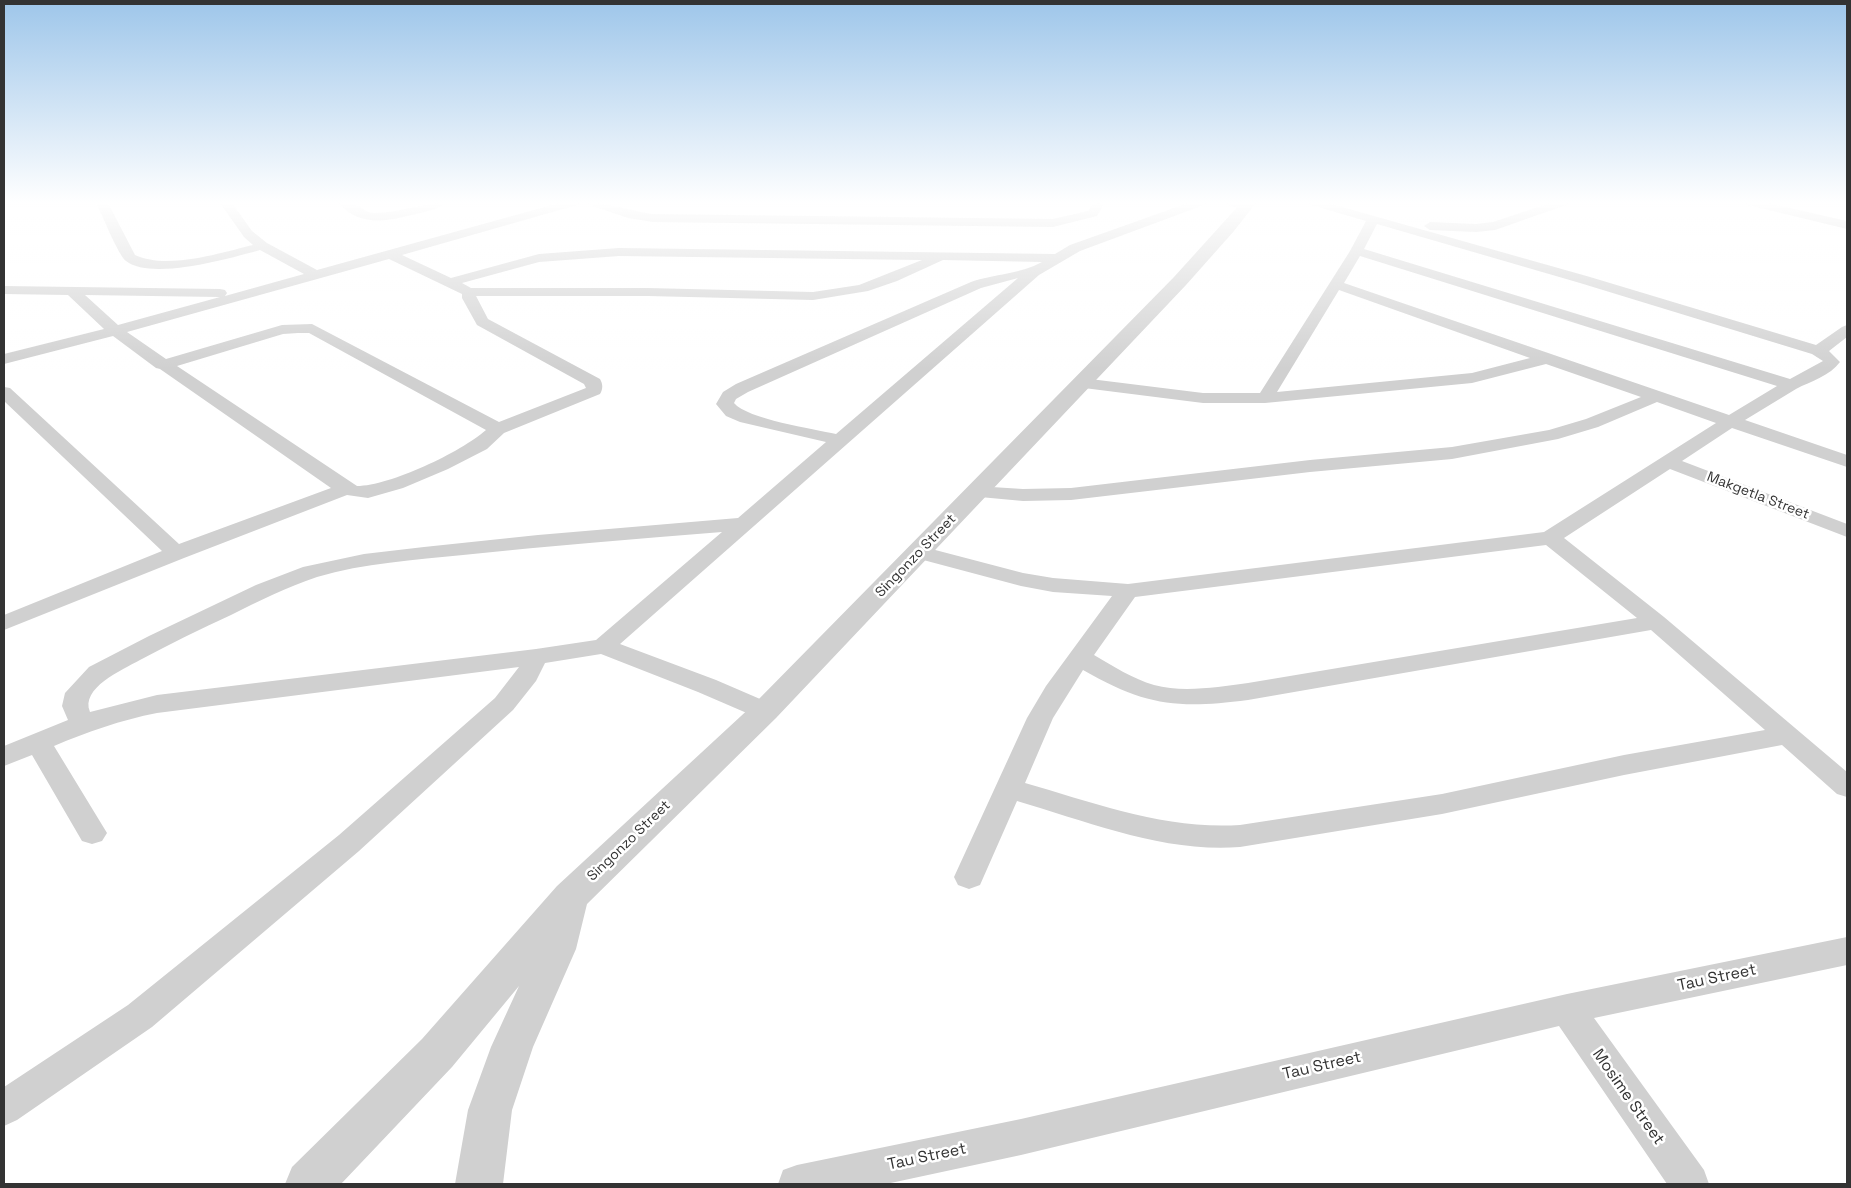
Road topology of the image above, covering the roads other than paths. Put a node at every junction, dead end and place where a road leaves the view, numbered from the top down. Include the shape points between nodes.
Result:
1 (131, 258) edge
2 (206, 258) edge
3 (285, 258) edge
4 (373, 258) edge
5 (400, 258) edge
6 (536, 258) edge
7 (937, 258) edge
8 (1056, 258) edge
9 (1200, 258) edge
10 (1352, 258) edge
11 (1381, 258) edge
12 (1508, 258) edge
13 (1034, 272) junction
14 (314, 274) junction
15 (452, 282) junction
16 (1335, 284) junction
17 (4, 290) edge
18 (72, 291) junction
19 (469, 292) junction
20 (246, 293) junction
21 (115, 331) junction
22 (1846, 332) edge
23 (1818, 351) junction
24 (4, 359) edge
25 (1547, 360) junction
26 (162, 365) junction
27 (1082, 383) junction
28 (1791, 385) junction
29 (4, 392) edge
30 (1657, 396) junction
31 (1265, 398) junction
32 (1731, 421) junction
33 (498, 430) junction
34 (839, 440) junction
35 (1847, 461) edge
36 (1669, 462) junction
37 (346, 489) junction
38 (976, 492) junction
39 (742, 524) junction
40 (1847, 531) edge
41 (1550, 538) junction
42 (920, 552) junction
43 (176, 553) junction
44 (1128, 591) junction
45 (1656, 622) junction
46 (4, 623) edge
47 (603, 646) junction
48 (536, 657) junction
49 (1080, 658) junction
50 (765, 711) junction
51 (82, 724) junction
52 (1788, 735) junction
53 (38, 742) junction
54 (4, 757) edge
55 (1847, 787) edge
56 (1009, 789) junction
57 (92, 833) dead end
58 (969, 877) dead end
59 (570, 897) junction
60 (1847, 950) edge
61 (1567, 1009) junction
62 (4, 1108) edge
63 (309, 1184) edge
64 (478, 1184) edge
65 (797, 1184) edge
66 (1690, 1184) edge

1 - 2 street via 148,264 185,263
3 - 14 street
4 - 14 street
5 - 15 street
6 - 15 street
7 - 19 street via 876,285 836,295
8 - 13 street
9 - 27 street, Singonzo Street
10 - 16 street
11 - 28 street
12 - 23 street
13 - 34 street
13 - 34 street via 976,285 742,388 728,396 725,404 732,412 746,418
14 - 20 street
15 - 19 street
16 - 25 street
16 - 31 street
17 - 18 street
18 - 20 street
18 - 21 street
19 - 33 street via 482,322 590,380 595,386 590,393
20 - 21 street
21 - 24 street
21 - 26 street
22 - 23 street
23 - 28 street via 1830,359 1830,365
25 - 30 street
25 - 31 street via 1472,378
26 - 33 street via 282,330 312,330
26 - 37 street
27 - 31 street via 1203,398
27 - 38 street, Singonzo Street
28 - 32 street
29 - 43 street
30 - 32 street
30 - 38 street via 1592,423 1552,435 1452,453 1071,494 1023,496
32 - 35 street
32 - 36 street
33 - 37 street via 480,445 396,484 368,492
34 - 39 street
36 - 40 street, Makgetla Street
36 - 41 street
37 - 43 street
38 - 42 street, Singonzo Street
39 - 47 street
39 - 51 street via 538,540 364,560 311,572 264,590 98,672 78,693 75,706
41 - 44 street
41 - 45 street
42 - 44 street via 1053,585
42 - 50 street, Singonzo Street
43 - 46 street
44 - 49 street
45 - 49 street via 1344,675 1187,697 1161,695 1132,685
45 - 52 street
47 - 48 street
47 - 50 street
48 - 51 street via 157,704
48 - 62 street via 527,675 504,704 349,843 140,1016
49 - 56 street via 1040,718
50 - 59 street, Singonzo Street
51 - 53 street
52 - 55 street
52 - 56 street via 1624,765 1442,804 1212,838 1147,828
53 - 54 street
53 - 57 street
56 - 58 street
59 - 63 street, Singonzo Street via 437,1054
59 - 64 street via 556,949 512,1047 490,1110
60 - 61 street, Tau Street
61 - 65 street, Tau Street via 1021,1137
61 - 66 street, Mosime Street

